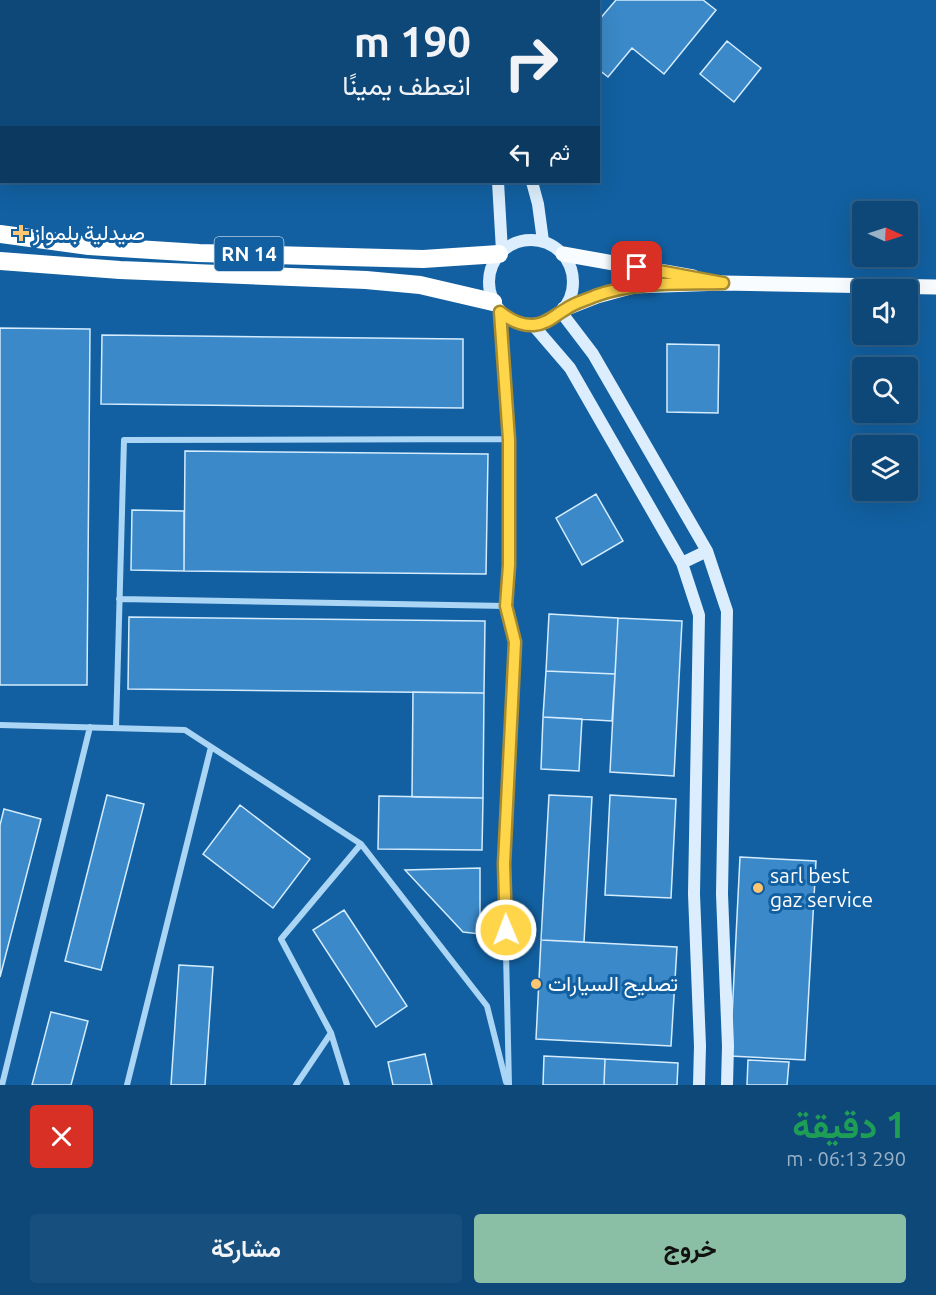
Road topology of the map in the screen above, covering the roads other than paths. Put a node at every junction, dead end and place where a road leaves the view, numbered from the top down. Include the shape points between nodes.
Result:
1 (498, 183) edge
2 (531, 183) edge
3 (0, 234) edge
4 (543, 241) junction
5 (500, 253) junction
6 (563, 254) junction
7 (0, 261) edge
8 (723, 283) junction
9 (936, 287) edge
10 (497, 307) junction
11 (563, 311) junction
12 (533, 325) junction
13 (509, 440) junction
14 (707, 551) junction
15 (682, 562) junction
16 (119, 599) junction
17 (506, 606) junction
18 (0, 725) edge
19 (90, 727) junction
20 (116, 728) junction
21 (211, 747) junction
22 (361, 844) junction
23 (331, 1033) junction
24 (2, 1085) edge
25 (127, 1085) edge
26 (296, 1085) edge
27 (347, 1085) edge
28 (508, 1085) edge
29 (699, 1085) edge
30 (727, 1085) edge

1 - 5 street
2 - 4 street
3 - 5 highway, RN 14 via 89,246 199,253 423,259
4 - 5 street via 519,241
4 - 6 street
5 - 10 street via 489,278 489,290
6 - 8 main road
6 - 11 street via 570,264 573,281 571,299
7 - 10 highway, RN 14 via 366,280 420,285
8 - 9 main road
8 - 11 main road via 634,286
10 - 12 street via 510,320
10 - 13 street
11 - 12 street via 545,323
11 - 14 street via 593,354
12 - 15 street via 570,368
13 - 16 street via 124,440
13 - 17 street
14 - 15 street
14 - 30 street via 727,611 722,894
15 - 29 street via 699,615 694,894
16 - 17 street
16 - 20 street
17 - 28 street via 515,642 504,864
18 - 19 street
19 - 20 street
19 - 24 street
20 - 21 street via 185,730
21 - 22 street
21 - 25 street
22 - 23 street via 281,939
22 - 28 street via 487,1006
23 - 26 street
23 - 27 street

